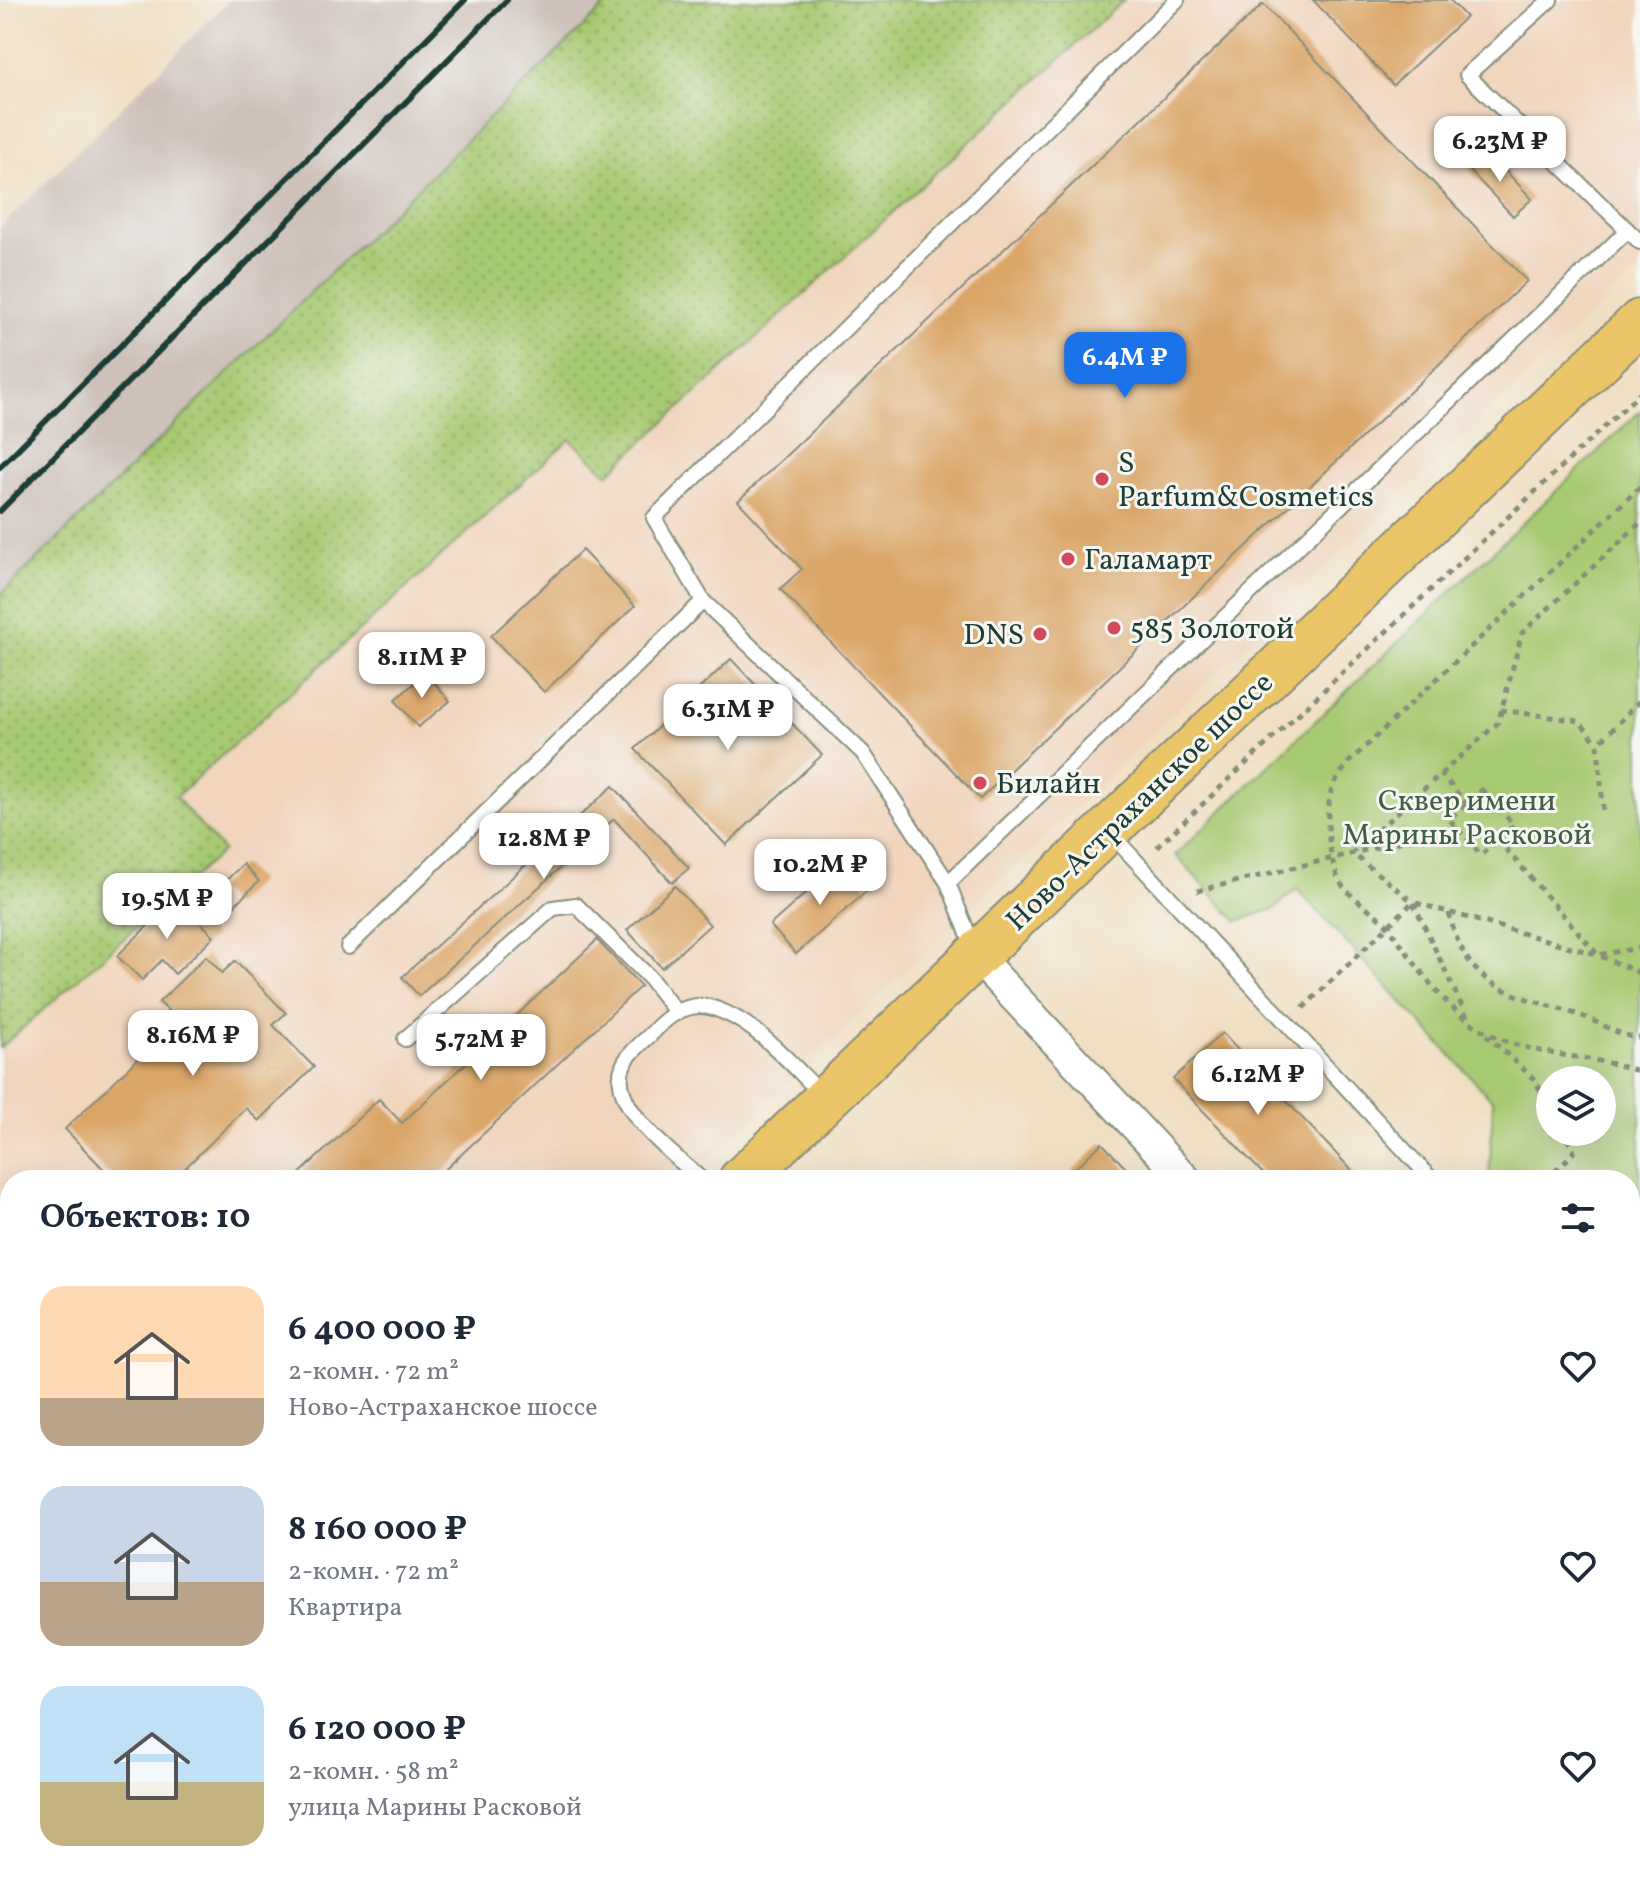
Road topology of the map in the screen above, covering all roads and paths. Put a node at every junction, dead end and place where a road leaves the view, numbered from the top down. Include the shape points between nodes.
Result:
1 (1177, 0) edge
2 (1550, 0) edge
3 (1627, 231) junction
4 (1640, 242) edge
5 (1640, 322) edge
6 (1640, 393) edge
7 (1640, 487) edge
8 (1640, 523) edge
9 (703, 601) junction
10 (1640, 701) edge
11 (1501, 710) junction
12 (1598, 744) junction
13 (1440, 773) junction
14 (1467, 804) junction
15 (1603, 810) dead end
16 (1457, 828) junction
17 (1108, 831) junction
18 (1498, 840) junction
19 (1352, 853) junction
20 (1333, 858) junction
21 (1139, 865) junction
22 (948, 883) junction
23 (1169, 898) junction
24 (1413, 902) junction
25 (1449, 913) junction
26 (1389, 927) junction
27 (348, 947) dead end
28 (1640, 948) edge
29 (1598, 955) junction
30 (976, 956) junction
31 (1640, 973) edge
32 (676, 1012) junction
33 (1468, 1018) junction
34 (1286, 1024) junction
35 (1640, 1038) edge
36 (405, 1039) dead end
37 (1640, 1072) edge
38 (1536, 1082) edge
39 (828, 1099) junction
40 (1571, 1146) edge
41 (692, 1170) edge
42 (752, 1170) edge
43 (1177, 1170) edge
44 (1423, 1170) edge
45 (1557, 1170) edge

1 - 9 lane via 654,518
2 - 3 lane via 1467,75
3 - 4 lane
3 - 22 lane
5 - 17 main road, Ново-Астраханское шоссе
6 - 21 path
7 - 20 path via 1348,763 1332,788 1326,817
8 - 11 path via 1522,633
9 - 22 lane via 863,753
9 - 27 lane
10 - 12 path
11 - 12 path via 1579,721
11 - 13 path via 1498,723
12 - 15 path
13 - 14 path
13 - 19 path
14 - 16 path via 1449,819
14 - 18 path via 1482,790 1514,825
16 - 18 path via 1481,855
16 - 19 path
17 - 21 lane
17 - 30 main road, Ново-Астраханское шоссе
18 - 29 path
19 - 20 path
19 - 24 path
20 - 23 path
20 - 26 path via 1343,887
21 - 23 lane
22 - 30 lane
23 - 34 lane
24 - 25 path
24 - 26 path
24 - 33 path
25 - 29 path
25 - 35 path via 1457,945 1484,977 1519,998
26 - 33 path via 1421,976
26 - 34 path
28 - 29 path
29 - 31 path
30 - 39 main road, Ново-Астраханское шоссе
30 - 43 street
32 - 36 lane via 649,977 576,905 564,904 553,908
32 - 39 lane via 708,1007 730,1016
32 - 41 lane via 623,1065 621,1082 625,1102
33 - 37 path via 1492,1035
33 - 38 path
34 - 44 lane
39 - 42 main road, Ново-Астраханское шоссе
40 - 45 path via 1574,1152

